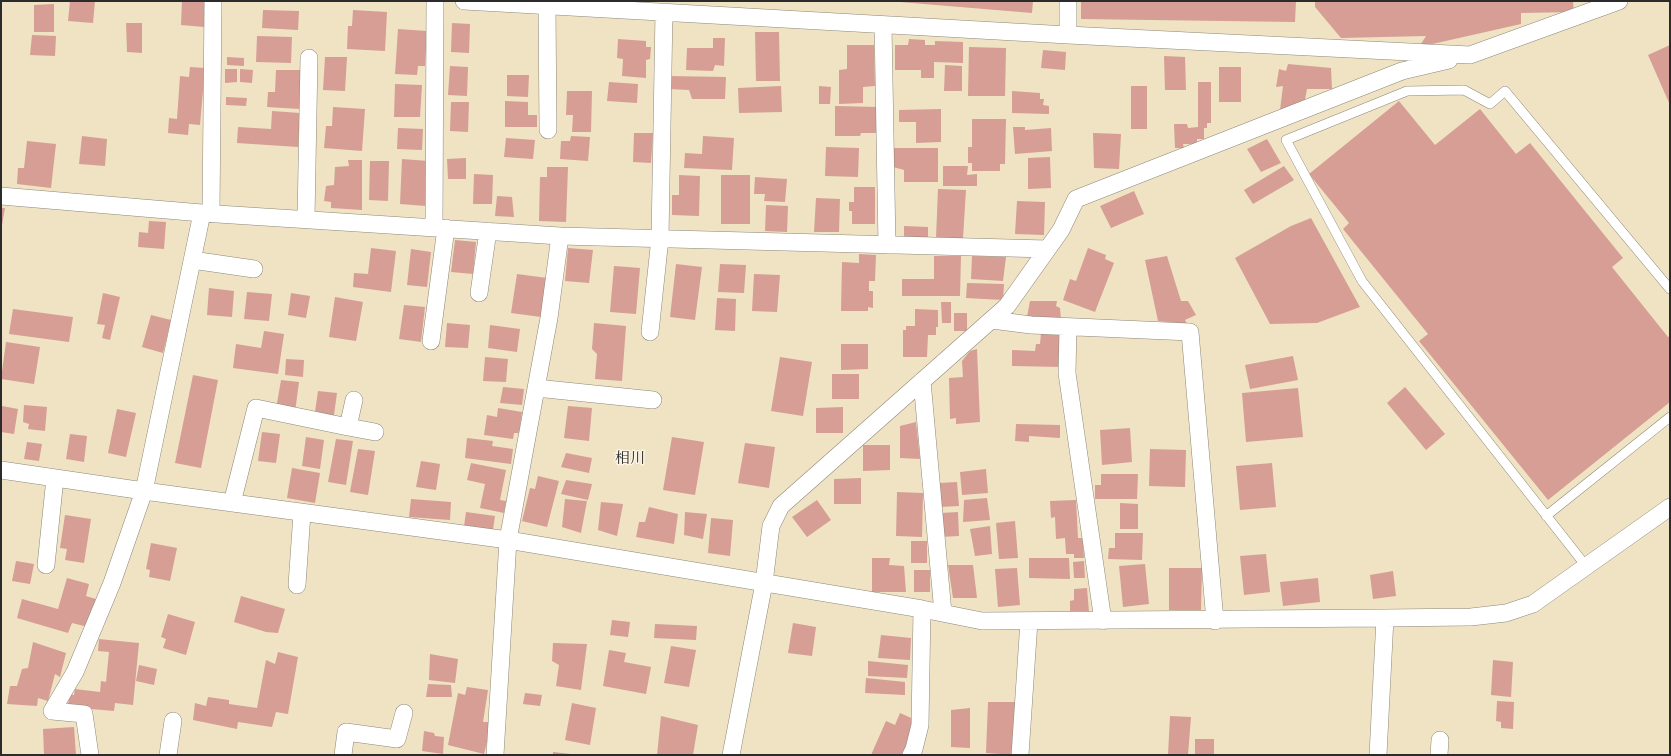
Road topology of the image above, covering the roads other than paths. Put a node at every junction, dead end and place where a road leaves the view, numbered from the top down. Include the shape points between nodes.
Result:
1 (213, 1) edge
2 (435, 1) edge
3 (464, 1) edge
4 (1619, 1) edge
5 (547, 6) junction
6 (1068, 6) edge
7 (664, 12) junction
8 (883, 25) junction
9 (1068, 35) junction
10 (1470, 55) junction
11 (309, 58) dead end
12 (548, 130) dead end
13 (1, 196) edge
14 (207, 213) junction
15 (306, 219) junction
16 (440, 228) junction
17 (488, 231) junction
18 (560, 236) junction
19 (660, 238) junction
20 (887, 245) junction
21 (1047, 249) junction
22 (192, 260) junction
23 (254, 269) dead end
24 (1670, 289) edge
25 (479, 293) dead end
26 (992, 320) junction
27 (1068, 326) junction
28 (650, 332) dead end
29 (431, 341) dead end
30 (922, 381) junction
31 (536, 388) junction
32 (354, 400) dead end
33 (653, 400) dead end
34 (1670, 417) edge
35 (348, 427) junction
36 (375, 432) dead end
37 (1, 470) edge
38 (56, 478) junction
39 (144, 491) junction
40 (232, 503) junction
41 (1670, 507) edge
42 (302, 513) junction
43 (1546, 516) junction
44 (508, 540) junction
45 (46, 564) dead end
46 (1586, 566) junction
47 (764, 583) junction
48 (297, 586) dead end
49 (922, 609) junction
50 (943, 613) junction
51 (1385, 618) junction
52 (1029, 621) junction
53 (1103, 621) junction
54 (1215, 621) junction
55 (404, 713) dead end
56 (173, 721) dead end
57 (90, 755) edge
58 (168, 755) edge
59 (343, 755) edge
60 (495, 755) edge
61 (731, 755) edge
62 (911, 755) edge
63 (1020, 755) edge
64 (1378, 755) edge

1 - 14 street
2 - 16 street
3 - 5 street
4 - 10 street
5 - 7 street
5 - 12 street
6 - 9 street
7 - 8 street
7 - 19 street
8 - 9 street
8 - 20 street
9 - 10 street
10 - 21 street via 1402,71 1076,199 1061,230
11 - 15 street
13 - 14 street
14 - 15 street
14 - 22 street
15 - 16 street
16 - 17 street
16 - 29 street
17 - 18 street
17 - 25 street
18 - 19 street
18 - 31 street via 550,318
19 - 20 street
19 - 28 street
20 - 21 street
21 - 26 street via 1007,306
22 - 23 street
22 - 39 street
24 - 43 lane via 1505,91 1490,104 1464,90 1407,91 1286,140 1362,281
26 - 27 street
26 - 30 street
27 - 53 street via 1067,373
27 - 54 street via 1190,332
30 - 47 street via 781,506 771,526
30 - 50 street
31 - 33 street
31 - 44 street
32 - 35 street
34 - 43 lane
35 - 36 street
35 - 40 street via 256,408
37 - 38 street
38 - 39 street
38 - 45 street
39 - 40 street
39 - 57 street via 112,583 75,672 52,712 84,714
40 - 42 street
41 - 46 street
42 - 44 street
42 - 48 street
43 - 46 lane
44 - 47 street
44 - 60 street
46 - 51 street via 1533,604 1506,613 1471,617
47 - 49 street
47 - 61 street
49 - 50 street
49 - 62 street via 920,725
50 - 52 street via 982,621
51 - 54 street
51 - 64 street
52 - 53 street
52 - 63 street
53 - 54 street
55 - 59 street via 397,739 346,732
56 - 58 street

